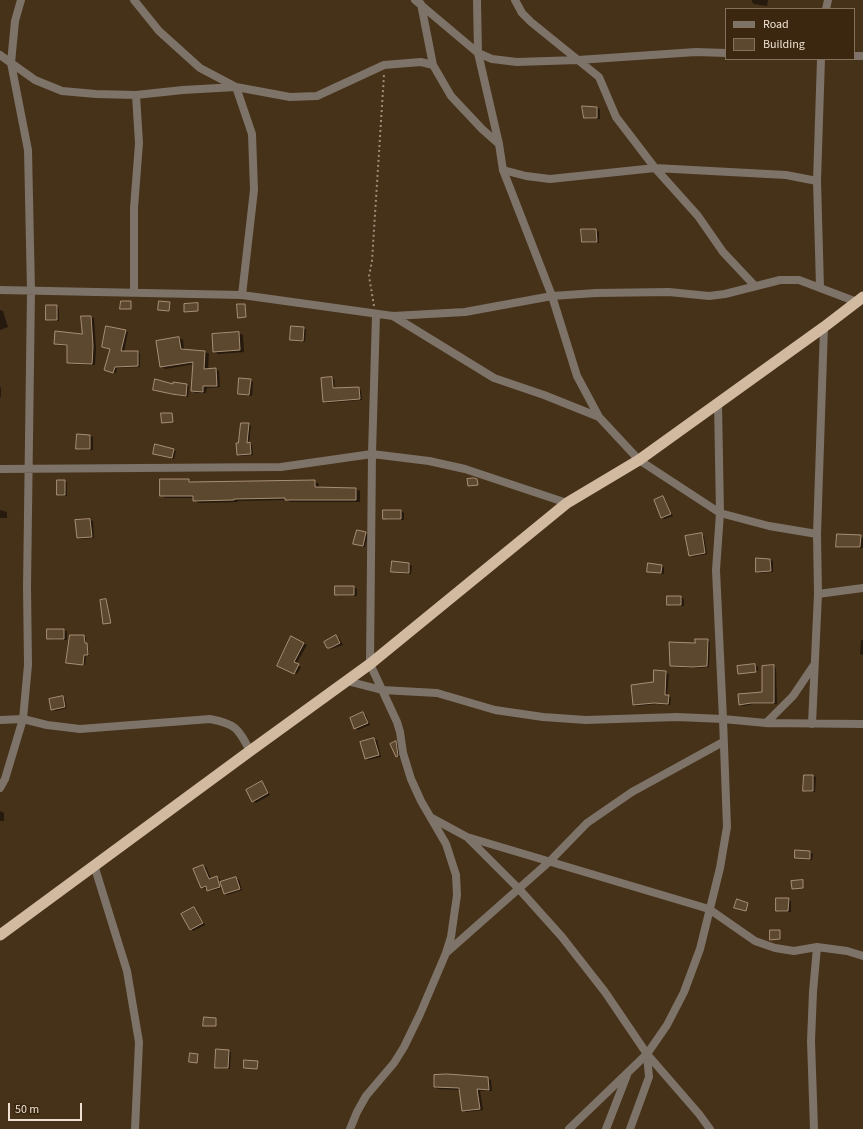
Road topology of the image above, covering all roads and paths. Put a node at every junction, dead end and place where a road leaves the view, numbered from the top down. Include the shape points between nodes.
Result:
1 (21, 0) edge
2 (134, 0) edge
3 (477, 0) edge
4 (515, 0) edge
5 (418, 1) edge
6 (478, 53) junction
7 (725, 53) edge
8 (0, 55) edge
9 (578, 60) junction
10 (821, 60) edge
11 (11, 63) junction
12 (433, 65) junction
13 (384, 66) junction
14 (236, 87) junction
15 (136, 95) junction
16 (499, 144) junction
17 (655, 168) junction
18 (503, 170) junction
19 (817, 181) junction
20 (755, 286) junction
21 (820, 287) junction
22 (0, 290) edge
23 (31, 291) junction
24 (134, 292) junction
25 (242, 295) junction
26 (552, 296) junction
27 (860, 299) edge
28 (376, 315) junction
29 (393, 316) junction
30 (824, 327) junction
31 (718, 403) junction
32 (599, 417) junction
33 (372, 454) junction
34 (639, 460) junction
35 (30, 468) junction
36 (0, 469) edge
37 (567, 503) junction
38 (720, 513) junction
39 (817, 534) junction
40 (863, 588) edge
41 (818, 594) junction
42 (370, 664) junction
43 (814, 664) junction
44 (347, 681) junction
45 (382, 690) junction
46 (23, 719) junction
47 (723, 719) junction
48 (0, 720) edge
49 (766, 723) junction
50 (812, 724) junction
51 (863, 724) edge
52 (723, 742) junction
53 (250, 751) junction
54 (0, 788) edge
55 (432, 818) junction
56 (467, 837) junction
57 (550, 862) junction
58 (94, 865) junction
59 (520, 889) junction
60 (709, 909) junction
61 (0, 935) edge
62 (817, 947) junction
63 (446, 953) junction
64 (863, 956) edge
65 (647, 1054) junction
66 (628, 1072) junction
67 (135, 1129) edge
68 (350, 1129) edge
69 (569, 1129) edge
70 (606, 1129) edge
71 (630, 1129) edge
72 (710, 1129) edge
73 (814, 1129) edge

1 - 11 street via 15,20
2 - 14 street via 158,31 200,68
3 - 6 street
4 - 9 street via 531,22
5 - 6 street
5 - 12 street
6 - 9 street via 492,59 517,62
6 - 16 street
7 - 9 street via 696,52
8 - 11 street
9 - 17 street via 599,77 616,117
10 - 19 street
11 - 15 street via 36,80 62,91
11 - 23 street via 28,150
12 - 13 street via 420,62
12 - 16 street via 451,96
13 - 14 street via 317,96 290,97
13 - 28 path via 369,276
14 - 15 street
14 - 25 street via 252,134 254,190
15 - 24 street via 138,143 134,208
16 - 18 street
17 - 18 street via 550,179
17 - 19 street via 786,175
17 - 20 street via 698,216 723,252
18 - 26 street
19 - 21 street
20 - 21 street via 780,280 799,280
20 - 26 street via 709,296 668,292
21 - 27 street
22 - 23 street
23 - 24 street
23 - 35 street
24 - 25 street
25 - 28 street
26 - 29 street via 465,312
26 - 32 street via 577,376
27 - 30 highway
28 - 29 street
28 - 33 street
29 - 32 street via 494,378
30 - 31 highway
30 - 39 street
31 - 34 highway
31 - 38 street
32 - 34 street
33 - 35 street via 281,467
33 - 37 street via 429,461 465,469
33 - 42 street
34 - 37 highway
34 - 38 street
35 - 36 street
35 - 46 street via 28,665
37 - 42 highway
38 - 39 street via 769,526
38 - 47 street via 716,570
39 - 41 street
40 - 41 street
41 - 43 street
42 - 44 highway
42 - 45 street
43 - 49 street via 793,696
43 - 50 street
44 - 45 street
44 - 53 highway
45 - 47 street via 437,693 495,710 543,717 586,720
45 - 55 street via 397,722 411,779
46 - 48 street
46 - 53 street via 47,725 80,728 210,719 227,722 241,733
46 - 54 street
47 - 49 street
47 - 52 street
49 - 50 street
50 - 51 street
52 - 57 street via 632,792 587,823
52 - 60 street via 727,827
53 - 58 highway
55 - 56 street
55 - 63 street via 446,844 456,875 457,895
56 - 57 street
56 - 59 street
57 - 59 street
57 - 60 street
58 - 61 highway
58 - 67 street via 126,971 139,1042
59 - 63 street
59 - 65 street via 586,967
60 - 62 street via 755,941 794,951
60 - 65 street via 700,949 684,992 667,1025
62 - 64 street
62 - 73 street via 811,1041
63 - 68 street via 404,1047 366,1096
65 - 66 street
65 - 71 street via 650,1077
65 - 72 street
66 - 69 street
66 - 70 street

